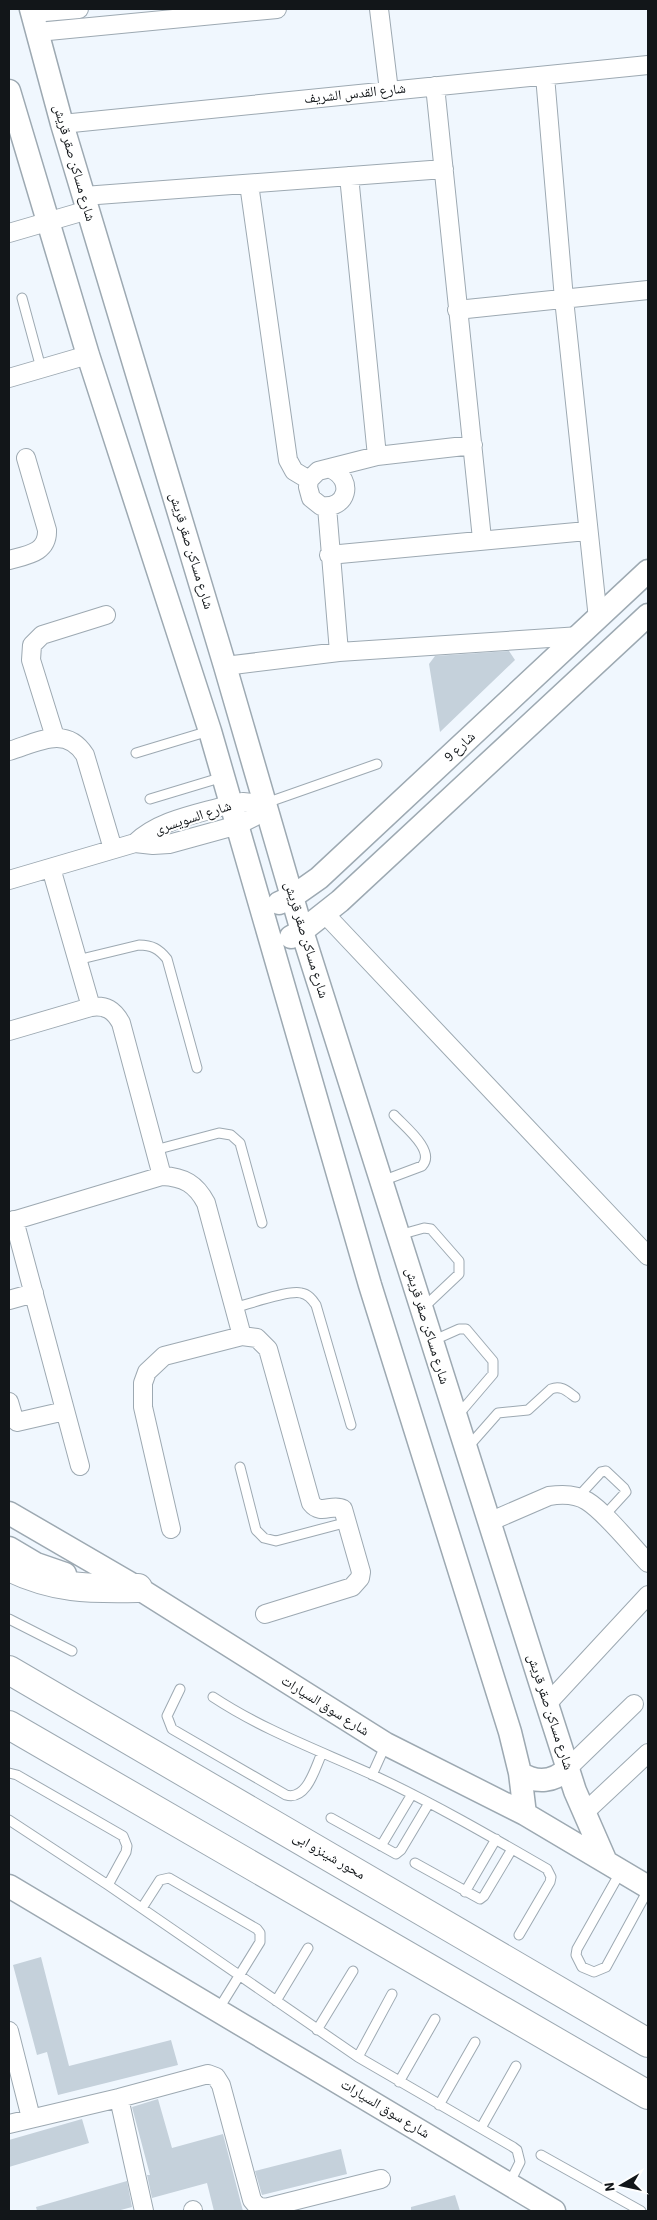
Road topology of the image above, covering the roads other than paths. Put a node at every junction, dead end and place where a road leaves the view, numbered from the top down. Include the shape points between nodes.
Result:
1 (78, 9) edge
2 (277, 9) edge
3 (380, 9) edge
4 (34, 18) edge
5 (648, 64) edge
6 (545, 76) junction
7 (435, 86) junction
8 (389, 91) junction
9 (9, 92) edge
10 (62, 124) junction
11 (444, 169) junction
12 (349, 176) junction
13 (249, 184) junction
14 (86, 203) junction
15 (48, 222) junction
16 (9, 233) edge
17 (648, 290) edge
18 (22, 298) dead end
19 (564, 299) junction
20 (457, 310) junction
21 (88, 355) junction
22 (42, 368) junction
23 (9, 378) edge
24 (472, 445) junction
25 (377, 456) junction
26 (26, 458) dead end
27 (331, 469) junction
28 (309, 480) junction
29 (327, 507) junction
30 (587, 531) junction
31 (482, 540) junction
32 (329, 555) junction
33 (9, 560) edge
34 (644, 584) edge
35 (106, 615) dead end
36 (648, 615) edge
37 (598, 619) junction
38 (580, 636) junction
39 (339, 652) junction
40 (225, 666) junction
41 (210, 730) junction
42 (55, 737) junction
43 (9, 751) edge
44 (136, 753) dead end
45 (377, 764) dead end
46 (224, 777) junction
47 (150, 799) dead end
48 (231, 804) junction
49 (265, 804) junction
50 (238, 825) junction
51 (136, 843) junction
52 (114, 849) junction
53 (51, 868) junction
54 (9, 880) edge
55 (292, 897) junction
56 (262, 911) junction
57 (325, 914) junction
58 (302, 931) junction
59 (273, 947) junction
60 (77, 960) junction
61 (91, 1007) junction
62 (9, 1031) edge
63 (197, 1068) dead end
64 (394, 1114) dead end
65 (155, 1150) junction
66 (162, 1176) junction
67 (382, 1181) junction
68 (12, 1221) edge
69 (262, 1223) dead end
70 (399, 1235) junction
71 (648, 1256) edge
72 (34, 1293) junction
73 (9, 1300) edge
74 (234, 1308) junction
75 (422, 1310) junction
76 (242, 1336) junction
77 (432, 1341) junction
78 (575, 1397) dead end
79 (9, 1402) edge
80 (65, 1411) junction
81 (456, 1418) junction
82 (351, 1424) dead end
83 (466, 1449) junction
84 (80, 1466) dead end
85 (240, 1467) dead end
86 (578, 1497) junction
87 (9, 1513) edge
88 (604, 1516) junction
89 (348, 1522) junction
90 (489, 1522) junction
91 (172, 1529) dead end
92 (9, 1548) edge
93 (648, 1563) edge
94 (9, 1567) edge
95 (128, 1582) junction
96 (648, 1595) edge
97 (265, 1614) dead end
98 (9, 1619) edge
99 (72, 1651) dead end
100 (9, 1670) edge
101 (180, 1689) dead end
102 (213, 1697) dead end
103 (547, 1704) junction
104 (634, 1704) dead end
105 (9, 1725) edge
106 (386, 1744) junction
107 (322, 1753) junction
108 (648, 1753) edge
109 (568, 1768) junction
110 (9, 1772) edge
111 (520, 1773) junction
112 (372, 1775) junction
113 (412, 1794) junction
114 (429, 1803) junction
115 (584, 1813) junction
116 (525, 1814) junction
117 (330, 1818) dead end
118 (9, 1820) edge
119 (496, 1839) junction
120 (381, 1846) junction
121 (512, 1849) junction
122 (415, 1863) dead end
123 (614, 1866) junction
124 (108, 1885) junction
125 (9, 1886) edge
126 (648, 1889) edge
127 (465, 1892) junction
128 (142, 1908) junction
129 (519, 1935) dead end
130 (308, 1948) dead end
131 (353, 1970) dead end
132 (240, 1976) junction
133 (392, 1994) dead end
134 (276, 2001) junction
135 (218, 2010) junction
136 (435, 2019) dead end
137 (317, 2030) junction
138 (9, 2031) edge
139 (475, 2042) dead end
140 (648, 2042) edge
141 (358, 2057) junction
142 (516, 2066) dead end
143 (399, 2082) junction
144 (648, 2095) edge
145 (119, 2098) junction
146 (439, 2105) junction
147 (31, 2118) junction
148 (9, 2124) edge
149 (481, 2128) junction
150 (541, 2155) dead end
151 (381, 2179) dead end
152 (509, 2184) junction
153 (283, 2207) edge
154 (625, 2207) edge
155 (144, 2211) edge
156 (554, 2211) edge
157 (641, 2211) edge

1 - 4 street
2 - 4 street
3 - 8 street
4 - 10 street, شارع مساكن صقر قريش
5 - 6 street, شارع القدس الشريف
6 - 7 street, شارع القدس الشريف
6 - 19 street
7 - 8 street, شارع القدس الشريف
7 - 11 street
8 - 10 street, شارع القدس الشريف
9 - 15 street
10 - 14 street, شارع مساكن صقر قريش
11 - 12 street
11 - 20 street
12 - 13 street
12 - 25 street
13 - 14 street
13 - 28 street via 288,460 294,471
14 - 15 street
14 - 40 street, شارع مساكن صقر قريش
15 - 16 street
15 - 21 street
17 - 19 street
18 - 22 lane
19 - 20 street
19 - 30 street
20 - 24 street
21 - 22 street
21 - 41 street
22 - 23 street
24 - 25 street
24 - 31 street
25 - 27 street
26 - 33 street via 48,537 40,550
27 - 28 street via 318,471
27 - 29 street via 338,472 346,486 341,500
28 - 29 street via 311,498
29 - 32 street
30 - 31 street
30 - 37 street
31 - 32 street
32 - 39 street
34 - 37 street, شارع 9
35 - 42 street via 42,635 32,646 31,660
36 - 57 street
37 - 38 street, شارع 9
38 - 39 street
38 - 55 street, شارع 9 via 319,878
39 - 40 street
40 - 49 street, شارع مساكن صقر قريش
41 - 44 lane
41 - 46 street
42 - 43 street
42 - 52 street via 73,741 85,755
45 - 49 lane
46 - 47 lane
46 - 48 street
48 - 49 street, شارع السويسرى
48 - 50 street
48 - 51 street, شارع السويسرى via 162,825
49 - 50 street, شارع السويسرى via 254,817
49 - 55 street, شارع مساكن صقر قريش
50 - 51 street, شارع السويسرى via 169,844
50 - 56 street
51 - 52 street, شارع السويسرى
52 - 53 street, شارع السويسرى
53 - 54 street, شارع السويسرى
53 - 60 street
55 - 56 street, شارع 9
55 - 58 street, شارع مساكن صقر قريش
56 - 59 street
57 - 58 street
57 - 71 street
58 - 59 street
58 - 67 street, شارع مساكن صقر قريش
59 - 111 street via 370,1285
60 - 61 street
60 - 63 lane via 139,945 162,952 167,959
61 - 62 street
61 - 65 street via 109,1009 121,1023
64 - 67 lane via 426,1150 427,1159 422,1166
65 - 66 street
65 - 69 lane via 219,1133 231,1135 240,1143
66 - 68 street
66 - 74 street via 189,1182 206,1203
67 - 70 street, شارع مساكن صقر قريش
68 - 72 street
70 - 75 street, شارع مساكن صقر قريش
70 - 75 lane via 431,1229 459,1261 459,1274
72 - 73 street
72 - 80 street
74 - 76 street
74 - 82 lane via 292,1292 306,1294 312,1299
75 - 77 street, شارع مساكن صقر قريش
76 - 89 street via 257,1338 268,1348 312,1503 321,1510 340,1507
76 - 91 street via 164,1356 154,1363 143,1383 143,1406
77 - 81 street, شارع مساكن صقر قريش
77 - 81 lane via 458,1328 466,1329 493,1361 492,1374
78 - 83 lane via 566,1390 551,1389 528,1410 498,1413
79 - 80 street via 17,1422
80 - 84 street
81 - 83 street, شارع مساكن صقر قريش
83 - 90 street, شارع مساكن صقر قريش
85 - 89 lane via 256,1530 264,1538 276,1541
86 - 88 street via 588,1501
86 - 88 lane via 601,1472 606,1471 626,1492
86 - 90 street via 549,1496
87 - 95 street, شارع سوق السيارات
88 - 93 street
89 - 97 street via 361,1566 356,1583
90 - 103 street, شارع مساكن صقر قريش
92 - 95 street via 55,1571
94 - 95 main road via 34,1578 79,1588
95 - 106 street, شارع سوق السيارات
96 - 103 street
98 - 99 lane
100 - 140 main road, محور شينزو ابى
101 - 107 lane via 167,1716 172,1729 286,1795 303,1792
102 - 107 lane via 260,1725
103 - 109 street, شارع مساكن صقر قريش
104 - 109 street
105 - 144 main road
106 - 112 lane
106 - 116 street, شارع سوق السيارات
107 - 112 lane
108 - 115 street
109 - 111 street via 561,1775 544,1781 527,1778
109 - 115 street, شارع مساكن صقر قريش
110 - 124 lane via 123,1836 126,1852
111 - 116 street
112 - 113 lane
113 - 114 lane
113 - 120 lane
114 - 119 lane
114 - 120 lane via 399,1853 393,1854
115 - 123 street, شارع مساكن صقر قريش
116 - 123 street, شارع سوق السيارات
117 - 120 lane
118 - 124 lane
119 - 121 lane
119 - 127 lane
121 - 127 lane via 483,1898 477,1899
121 - 129 lane via 547,1869 551,1877
122 - 127 lane
123 - 126 street, شارع سوق السيارات
123 - 126 lane via 577,1948 576,1955 582,1967 594,1972 606,1967
124 - 128 lane
125 - 135 street, شارع سوق السيارات
128 - 132 lane
128 - 132 lane via 160,1880 169,1878 253,1926 260,1933 260,1942
130 - 134 lane
131 - 137 lane
132 - 134 lane
132 - 135 lane
133 - 141 lane
134 - 137 lane
135 - 152 street, شارع سوق السيارات
136 - 143 lane
137 - 141 lane
138 - 147 street
139 - 146 lane
141 - 143 lane
142 - 149 lane
143 - 146 lane
145 - 147 street
145 - 153 street via 203,2074 216,2077 221,2085 252,2200 261,2207
145 - 155 street
146 - 149 lane
147 - 148 street
149 - 152 lane via 517,2150 520,2162
150 - 154 lane
151 - 153 street
152 - 156 street, شارع سوق السيارات
154 - 157 lane

